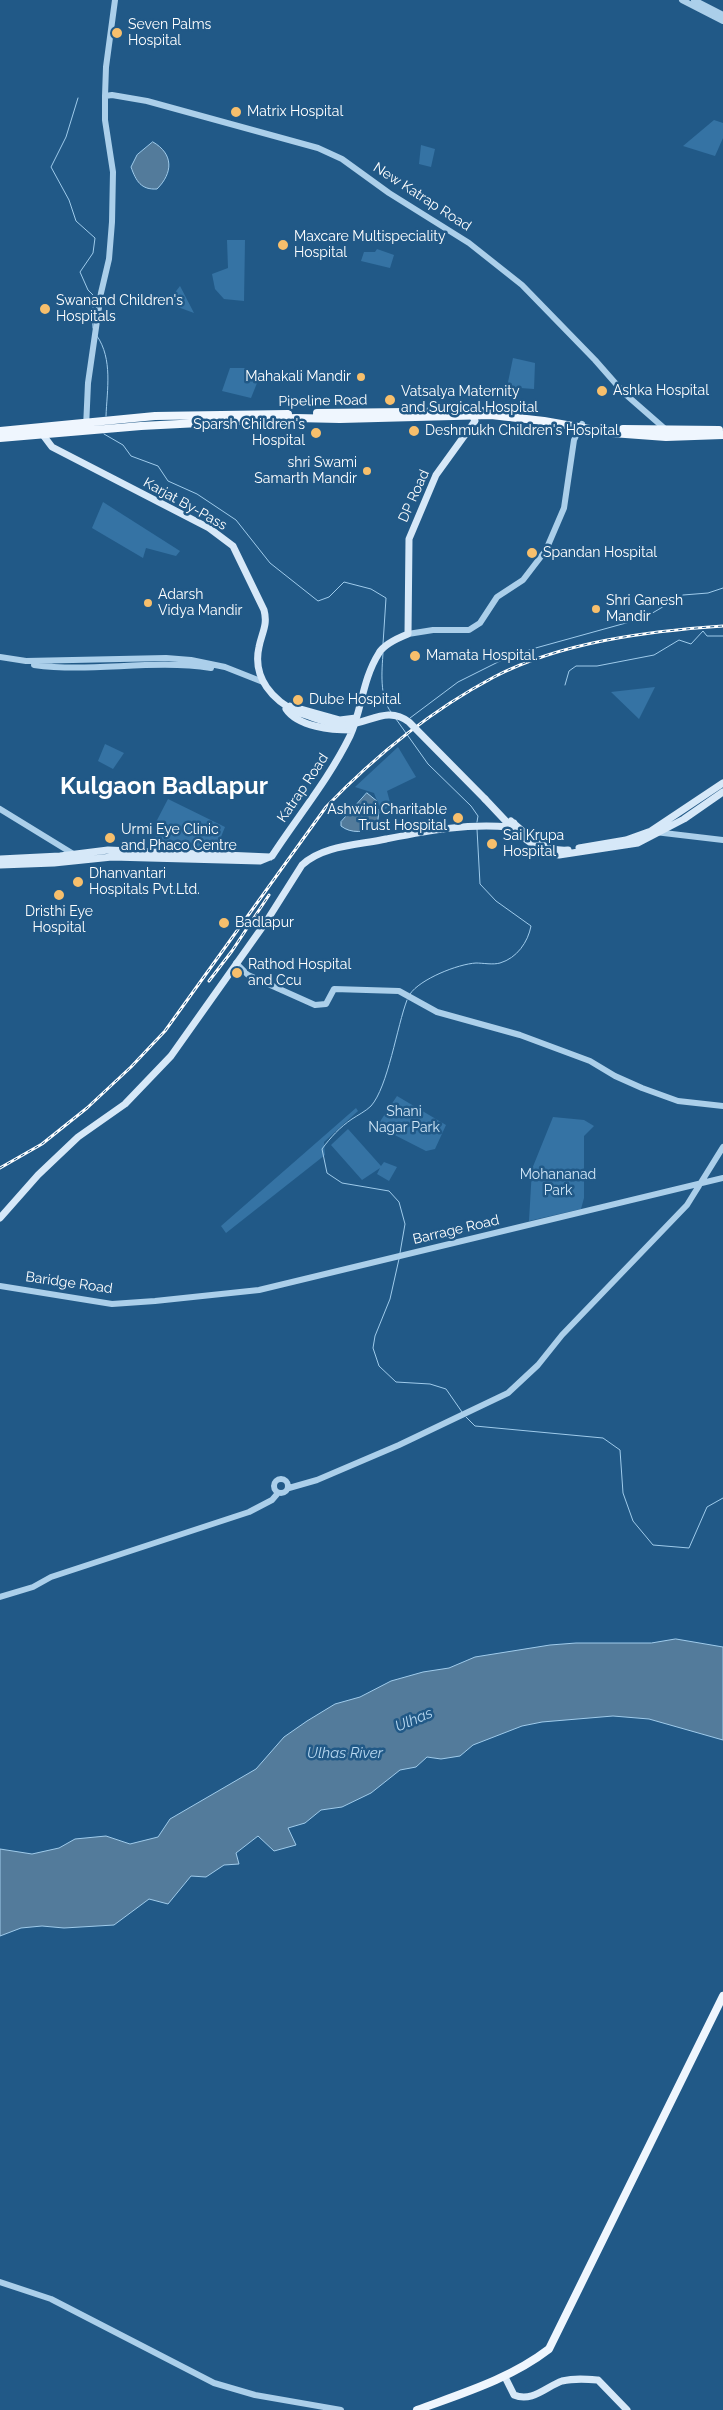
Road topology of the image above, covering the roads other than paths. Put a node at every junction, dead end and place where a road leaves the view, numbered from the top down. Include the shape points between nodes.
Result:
1 (115, 0) edge
2 (682, 0) edge
3 (694, 0) edge
4 (723, 15) edge
5 (723, 21) edge
6 (105, 96) junction
7 (488, 410) junction
8 (475, 416) junction
9 (86, 422) junction
10 (580, 426) junction
11 (664, 428) junction
12 (0, 431) edge
13 (42, 431) junction
14 (86, 431) junction
15 (723, 431) edge
16 (723, 435) edge
17 (0, 438) edge
18 (408, 634) junction
19 (0, 658) edge
20 (263, 682) junction
21 (284, 707) junction
22 (356, 718) junction
23 (352, 730) junction
24 (723, 784) edge
25 (723, 792) edge
26 (0, 808) edge
27 (513, 825) junction
28 (651, 831) junction
29 (659, 834) junction
30 (723, 840) edge
31 (74, 857) junction
32 (0, 859) edge
33 (0, 865) edge
34 (236, 963) junction
35 (723, 1106) edge
36 (723, 1147) edge
37 (723, 1178) edge
38 (702, 1183) junction
39 (0, 1218) edge
40 (0, 1286) edge
41 (193, 1297) joint
42 (289, 1488) junction
43 (278, 1493) junction
44 (0, 1597) edge
45 (723, 1996) edge
46 (0, 2282) edge
47 (505, 2377) junction
48 (341, 2410) edge
49 (417, 2410) edge
50 (628, 2410) edge

1 - 6 street
2 - 5 street
3 - 4 street
6 - 9 street via 105,120 113,172 112,222 88,383
6 - 11 street, New Katrap Road via 147,101 337,156 389,194 469,243 522,285 624,393
7 - 8 main road, Pipeline Road
7 - 8 main road, DP Road
7 - 10 main road, Pipeline Road via 549,417
8 - 9 main road, Pipeline Road via 155,416
8 - 10 main road, Pipeline Road via 512,416
8 - 14 main road, Pipeline Road via 296,418
8 - 18 main road, DP Road via 436,475 409,539
9 - 13 main road, Pipeline Road
9 - 14 street
10 - 11 main road, Pipeline Road via 625,430
10 - 16 main road, Pipeline Road via 666,437
10 - 18 street, Katrap Road via 574,440 564,508 546,550 523,580 498,597 480,623 469,630
11 - 15 main road, Pipeline Road
12 - 13 main road
13 - 14 main road, Pipeline Road
13 - 17 main road
13 - 20 main road, Karjat By-Pass via 52,447 209,528 233,546 266,618 258,658
18 - 22 main road, Katrap Road via 381,650 368,676
19 - 20 street via 55,667 174,664 218,669
20 - 21 main road, Karjat By-Pass
21 - 22 main road via 340,720
21 - 23 main road via 296,718 331,729
21 - 27 main road, Karjat By-Pass, bridge via 339,725 350,725 382,714 399,716 409,722
22 - 23 main road, Katrap Road
23 - 31 main road, Katrap Road via 332,769 271,857 260,862
24 - 28 main road
25 - 29 main road
26 - 31 street
27 - 28 main road via 544,847 564,850 626,840
27 - 29 main road via 542,851 559,855 638,843
27 - 34 main road via 469,826 410,834 340,847 309,858
28 - 29 street
29 - 30 street
31 - 32 main road
31 - 33 main road
34 - 35 street via 248,975 315,1005 326,1004 334,989 399,991 437,1012 577,1055 633,1084 678,1101
34 - 39 main road via 171,1056 125,1104 78,1137
36 - 38 street
37 - 38 street, Barrage Road
38 - 41 street, Barrage Road via 259,1290
38 - 42 street via 688,1205 508,1393 399,1445 317,1480
40 - 41 street, Baridge Road via 112,1304
42 - 43 street via 285,1493
42 - 43 street via 285,1480 278,1480 274,1486
43 - 44 street via 272,1500 249,1512
45 - 47 main road via 549,2349
46 - 48 street via 51,2298 214,2383 255,2396
47 - 49 main road
47 - 50 main road via 514,2395 524,2397 568,2380 598,2380

